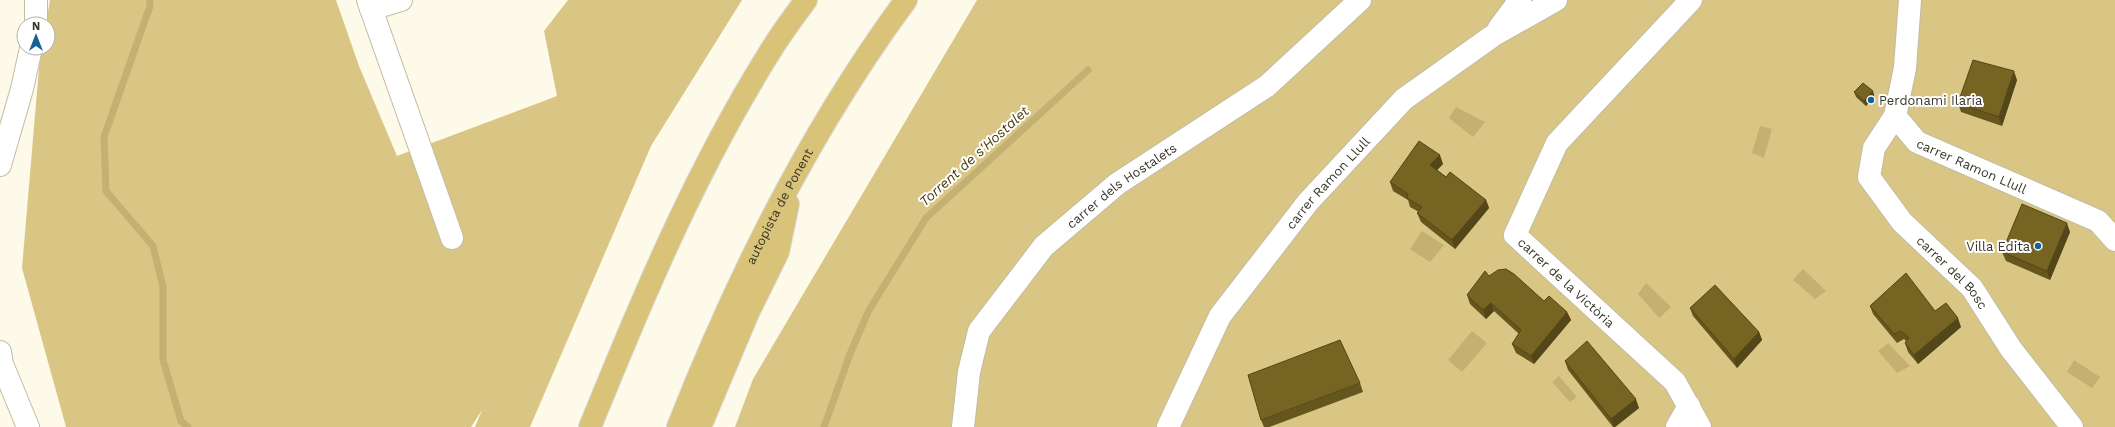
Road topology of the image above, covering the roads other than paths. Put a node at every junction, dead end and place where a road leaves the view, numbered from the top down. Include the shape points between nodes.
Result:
1 (36, 0) edge
2 (401, 0) edge
3 (806, 0) edge
4 (906, 0) edge
5 (1360, 0) edge
6 (1520, 0) edge
7 (1556, 0) edge
8 (1691, 0) edge
9 (1910, 0) edge
10 (370, 4) edge
11 (36, 16) edge
12 (1494, 35) junction
13 (29, 56) edge
14 (1896, 116) junction
15 (0, 165) edge
16 (794, 177) junction
17 (452, 238) dead end
18 (2115, 240) edge
19 (0, 352) edge
20 (1689, 406) junction
21 (28, 427) edge
22 (590, 427) edge
23 (678, 427) edge
24 (700, 427) edge
25 (963, 427) edge
26 (1168, 427) edge
27 (1676, 427) edge
28 (1700, 427) edge
29 (2072, 427) edge

1 - 11 street
2 - 10 street
3 - 22 highway via 768,54 708,158 644,295
4 - 16 highway, autopista de Ponent via 870,50
5 - 25 street, carrer dels Hostalets via 1267,86 1117,184 1044,246 979,331 969,372
6 - 12 street
7 - 12 street, carrer Ramon Llull
8 - 20 street, carrer de la Victòria via 1557,143 1515,235 1675,382
9 - 14 street via 1905,68
10 - 17 street
12 - 26 street, carrer Ramon Llull via 1404,99 1308,202 1220,316
13 - 15 street
14 - 18 street, carrer Ramon Llull via 1917,142 2098,221
14 - 29 street, carrer del Bosc via 1874,148 1869,177 1902,222 1972,288 2011,349
16 - 23 highway, autopista de Ponent via 739,285
16 - 24 highway via 778,252 748,313
19 - 21 street via 2,364
20 - 27 street
20 - 28 street, carrer de la Victòria

